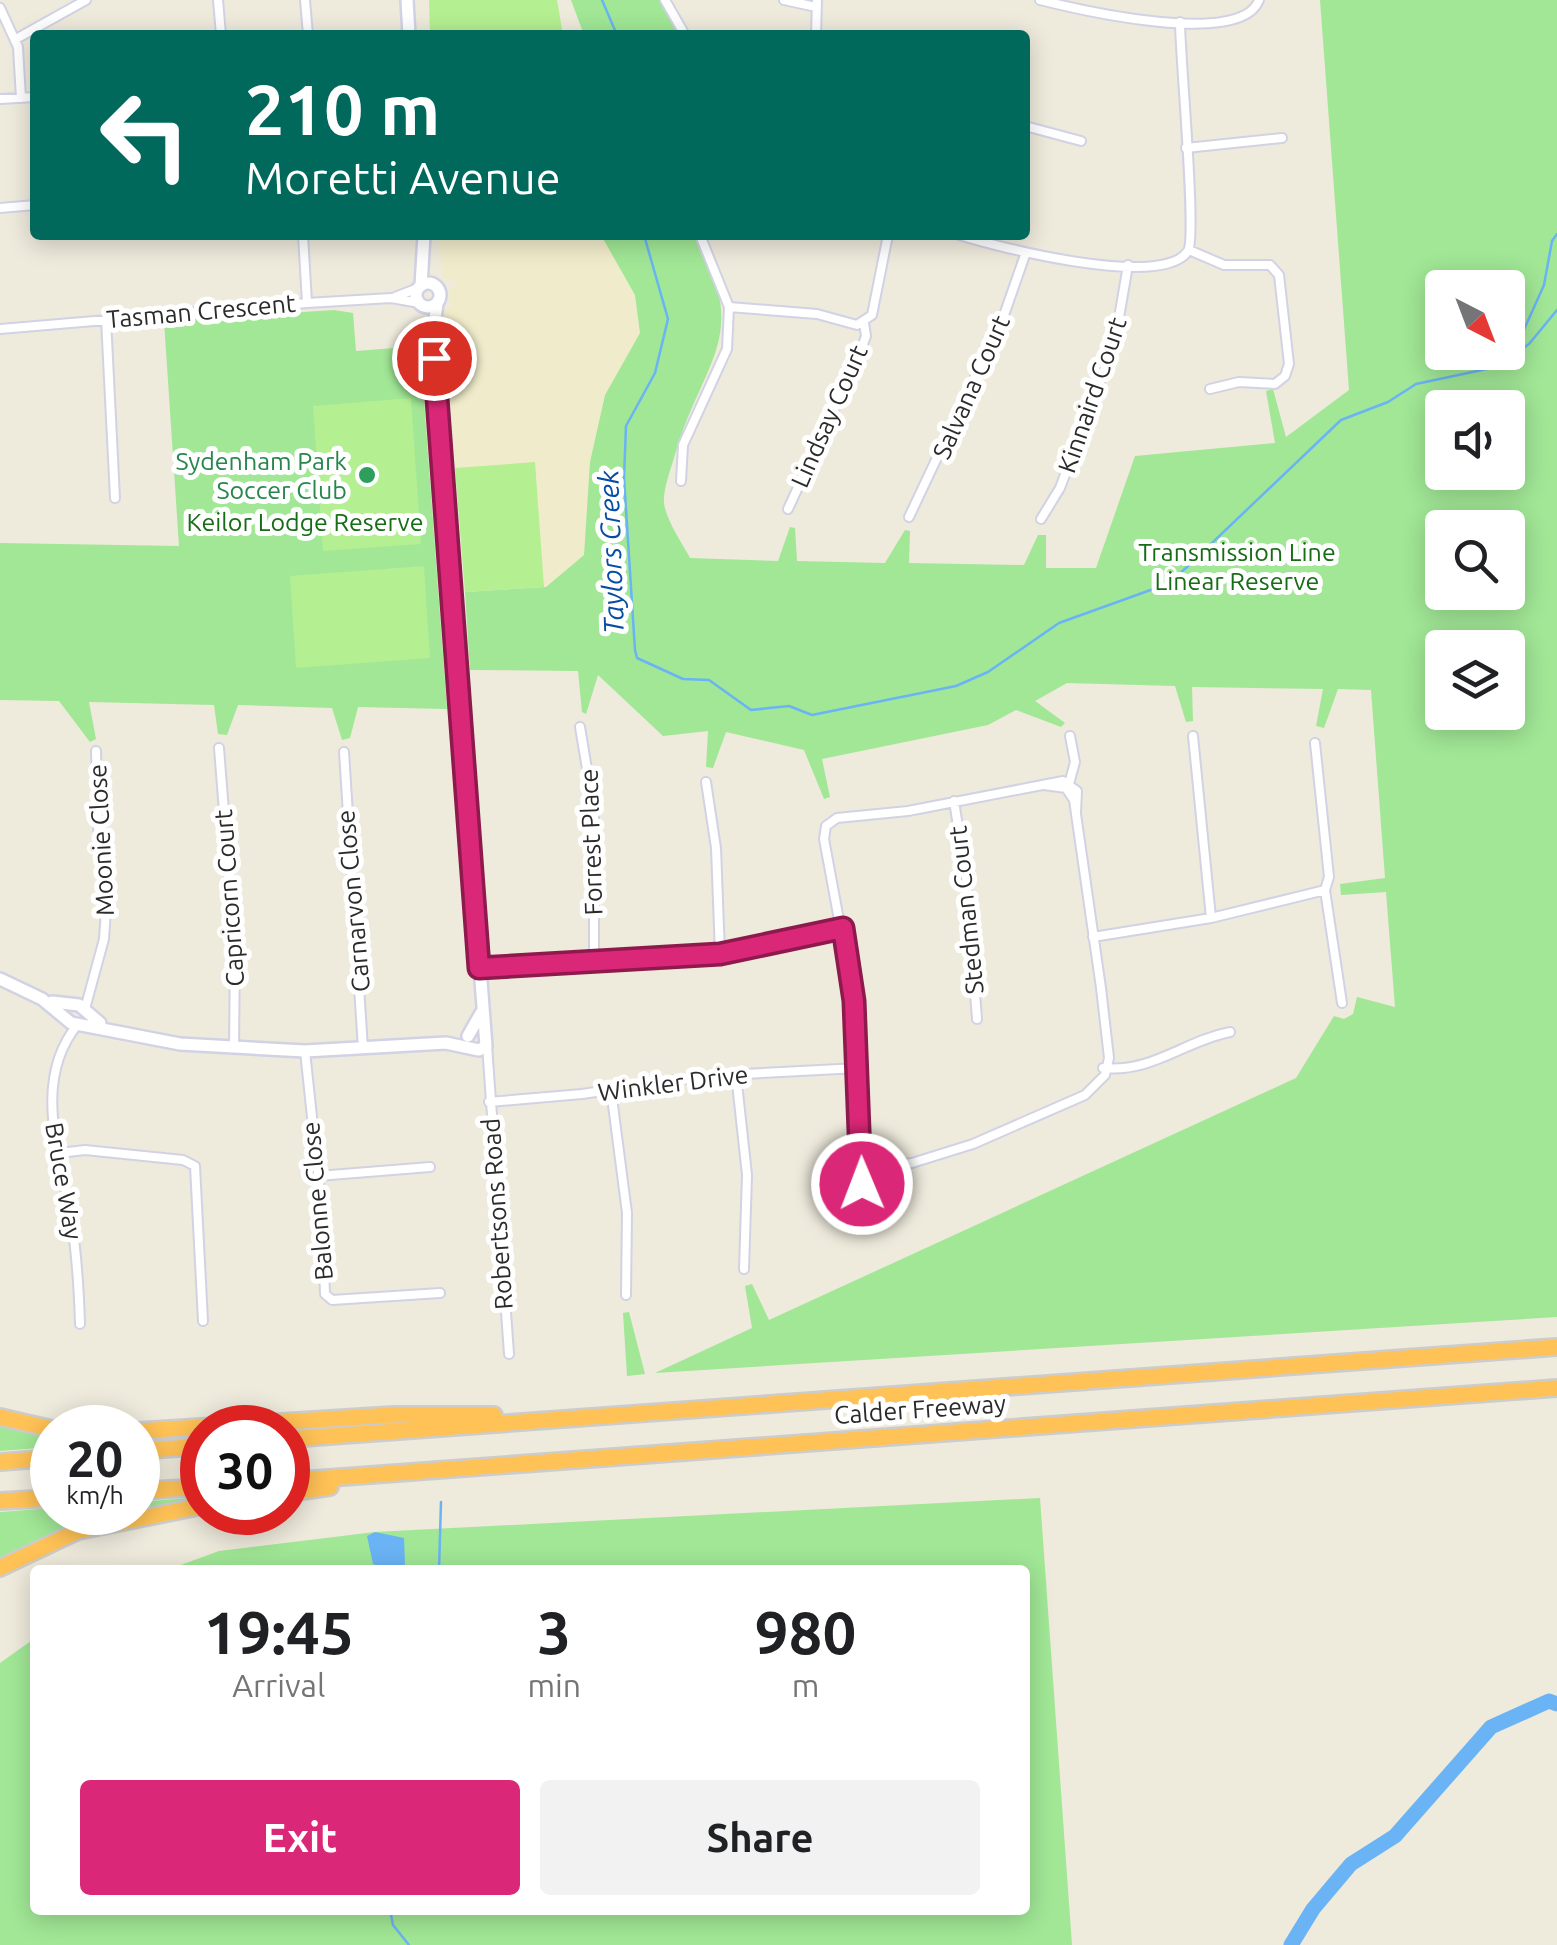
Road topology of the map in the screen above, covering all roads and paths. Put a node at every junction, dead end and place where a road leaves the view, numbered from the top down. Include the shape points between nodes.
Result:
1 (86, 0) edge
2 (218, 0) edge
3 (305, 0) edge
4 (407, 0) edge
5 (665, 0) edge
6 (784, 0) edge
7 (1040, 0) edge
8 (1259, 0) edge
9 (817, 4) edge
10 (0, 8) edge
11 (1180, 22) junction
12 (221, 30) edge
13 (308, 30) edge
14 (409, 30) edge
15 (682, 30) edge
16 (816, 30) edge
17 (15, 37) junction
18 (27, 98) edge
19 (0, 100) edge
20 (1030, 127) edge
21 (1282, 138) dead end
22 (1081, 141) dead end
23 (1186, 148) junction
24 (30, 205) edge
25 (0, 208) edge
26 (303, 240) edge
27 (425, 240) edge
28 (702, 240) edge
29 (887, 240) edge
30 (983, 240) edge
31 (1188, 250) junction
32 (426, 252) junction
33 (1025, 255) junction
34 (1128, 265) junction
35 (435, 285) junction
36 (419, 287) junction
37 (391, 298) junction
38 (307, 303) junction
39 (421, 304) junction
40 (437, 304) junction
41 (729, 307) junction
42 (106, 319) junction
43 (864, 323) junction
44 (0, 327) edge
45 (432, 340) junction
46 (1210, 388) dead end
47 (681, 480) dead end
48 (115, 498) dead end
49 (788, 509) dead end
50 (910, 516) dead end
51 (1041, 519) dead end
52 (580, 728) dead end
53 (1070, 736) dead end
54 (1193, 736) dead end
55 (1315, 743) dead end
56 (220, 748) dead end
57 (96, 752) dead end
58 (344, 752) dead end
59 (706, 782) dead end
60 (1068, 785) junction
61 (954, 801) junction
62 (1325, 890) junction
63 (1211, 918) junction
64 (843, 928) junction
65 (1093, 937) junction
66 (720, 954) junction
67 (594, 958) junction
68 (479, 968) junction
69 (0, 979) edge
70 (1342, 1003) dead end
71 (482, 1008) junction
72 (75, 1014) junction
73 (977, 1019) dead end
74 (1230, 1032) dead end
75 (487, 1038) junction
76 (471, 1041) junction
77 (234, 1048) junction
78 (363, 1049) junction
79 (304, 1051) junction
80 (858, 1068) junction
81 (1105, 1068) junction
82 (487, 1074) junction
83 (736, 1074) junction
84 (611, 1090) junction
85 (489, 1102) junction
86 (59, 1153) junction
87 (870, 1166) junction
88 (430, 1167) dead end
89 (318, 1176) junction
90 (864, 1219) dead end
91 (744, 1270) dead end
92 (440, 1292) dead end
93 (626, 1295) dead end
94 (203, 1321) dead end
95 (80, 1324) dead end
96 (1557, 1347) edge
97 (509, 1354) dead end
98 (1557, 1388) edge
99 (733, 1407) junction
100 (0, 1416) edge
101 (30, 1424) edge
102 (160, 1430) edge
103 (310, 1437) edge
104 (30, 1460) edge
105 (0, 1462) edge
106 (452, 1469) junction
107 (310, 1479) edge
108 (310, 1490) edge
109 (30, 1500) edge
110 (0, 1502) edge
111 (180, 1511) edge
112 (0, 1568) edge

1 - 17 street
2 - 12 street
3 - 13 street
4 - 14 street
5 - 15 street
6 - 9 street
7 - 11 street
8 - 11 street via 1241,20
9 - 16 street
10 - 17 street
11 - 23 street
17 - 18 street
18 - 19 street
20 - 22 street
21 - 23 street
23 - 31 street via 1193,230
24 - 25 street
26 - 38 street
27 - 32 street
28 - 41 street
29 - 43 street, Lindsay Court via 872,315
30 - 33 street
31 - 34 street via 1166,266
31 - 46 street via 1224,265 1270,264 1279,275 1285,376 1274,384
32 - 35 street
32 - 36 street
33 - 34 street
33 - 50 street, Salvana Court via 1003,318
34 - 51 street, Kinnaird Court via 1115,340 1060,488
35 - 36 street
35 - 40 street
36 - 37 street, Tasman Crescent
36 - 39 street
37 - 38 street, Tasman Crescent
37 - 39 street, Tasman Crescent
38 - 42 street, Tasman Crescent
39 - 40 street
39 - 45 street
40 - 45 street
41 - 43 street
41 - 47 street via 726,349 686,436
42 - 44 street, Tasman Crescent
42 - 48 street
43 - 49 street, Lindsay Court via 858,358
45 - 68 street
52 - 67 street, Forrest Place via 594,811
53 - 60 street via 1075,762
54 - 63 street
55 - 62 street
56 - 77 street, Capricorn Court via 235,952
57 - 72 street, Moonie Close via 104,939
58 - 78 street, Carnarvon Close
59 - 66 street
60 - 61 street
60 - 65 street
61 - 64 street via 828,827
61 - 73 street, Stedman Court
62 - 63 street
62 - 70 street
63 - 65 street
64 - 66 street
64 - 80 street
65 - 81 street
66 - 67 street
67 - 68 street
68 - 71 street
69 - 72 street
71 - 75 street
71 - 76 street
72 - 77 street via 180,1044
72 - 86 street, Bruce Way via 55,1070
74 - 81 street via 1199,1039 1142,1068
75 - 76 street
75 - 76 street via 482,1050
75 - 82 street, Robertsons Road
76 - 78 street
76 - 82 street
77 - 79 street
78 - 79 street
79 - 89 street, Balonne Close
80 - 83 street, Winkler Drive
80 - 87 street via 862,1144
81 - 87 street via 1069,1100 957,1150
82 - 85 street, Robertsons Road
83 - 84 street, Winkler Drive
83 - 91 street via 747,1174
84 - 85 street, Winkler Drive
84 - 93 street via 627,1213
85 - 97 street, Robertsons Road
86 - 94 street via 85,1150 195,1166
86 - 95 street, Bruce Way via 78,1262
87 - 90 street via 862,1184
88 - 89 street
89 - 92 street, Balonne Close via 327,1296
96 - 99 highway, Calder Freeway
98 - 106 highway, Calder Freeway
99 - 102 highway via 394,1415
99 - 103 highway, Calder Freeway
100 - 101 highway
104 - 105 highway
106 - 107 highway, Calder Freeway
106 - 108 highway
109 - 110 highway
111 - 112 highway via 78,1532

